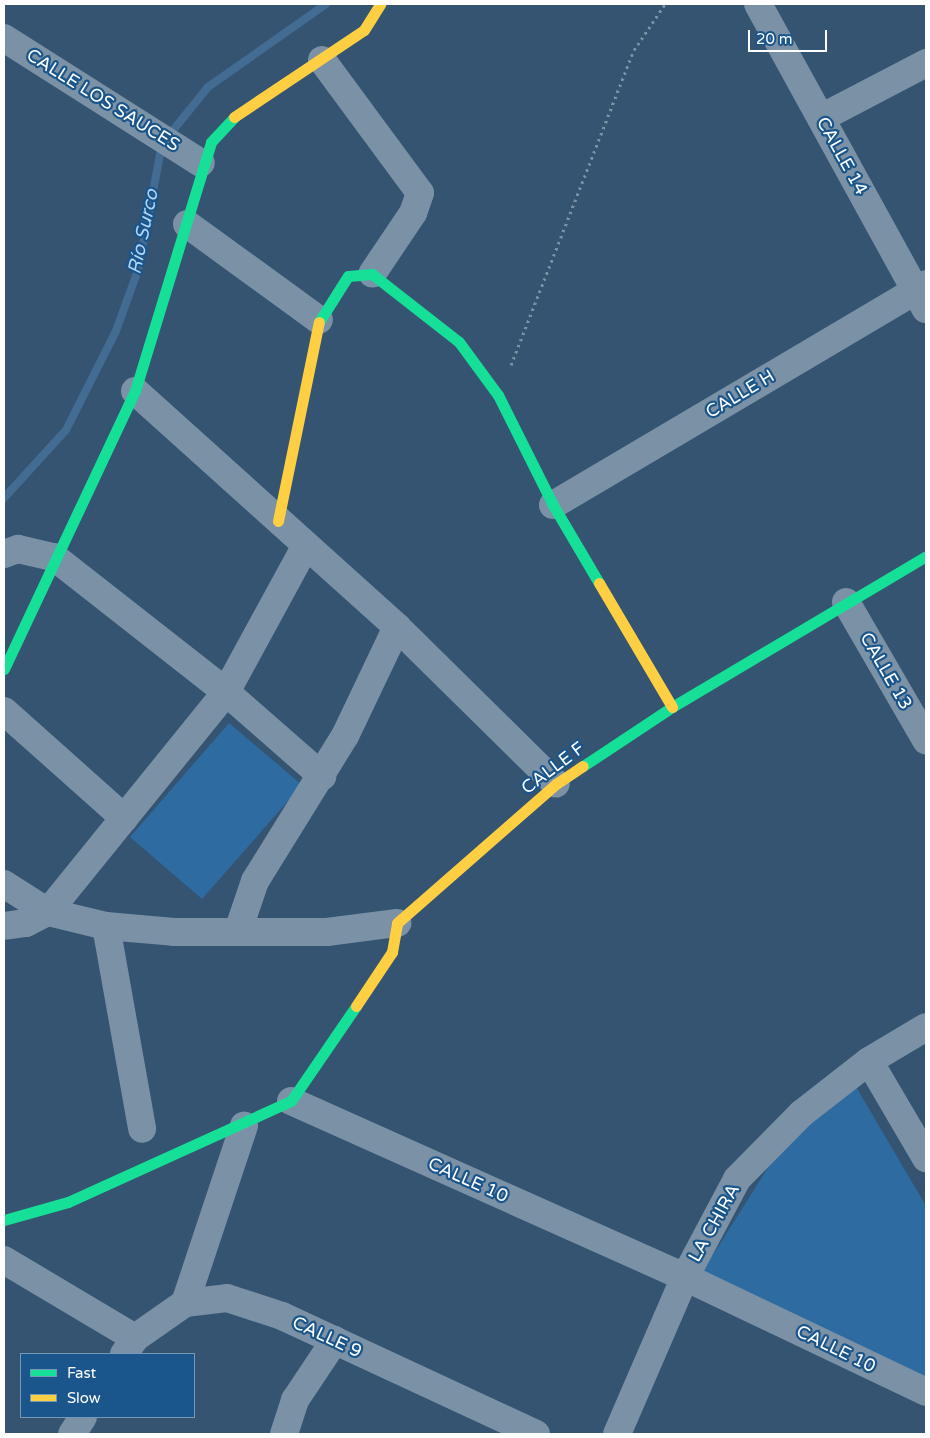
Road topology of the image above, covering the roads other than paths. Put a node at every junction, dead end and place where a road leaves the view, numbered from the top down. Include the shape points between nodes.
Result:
1 (380, 4) edge
2 (758, 4) edge
3 (4, 38) edge
4 (322, 60) junction
5 (926, 63) edge
6 (821, 118) junction
7 (201, 163) junction
8 (187, 224) junction
9 (372, 274) junction
10 (923, 294) edge
11 (319, 320) junction
12 (135, 391) junction
13 (553, 505) junction
14 (278, 521) junction
15 (305, 547) junction
16 (4, 554) edge
17 (926, 556) edge
18 (54, 557) junction
19 (846, 602) junction
20 (397, 627) junction
21 (4, 669) edge
22 (226, 692) junction
23 (672, 706) junction
24 (4, 711) edge
25 (926, 740) edge
26 (322, 776) junction
27 (556, 784) junction
28 (124, 818) junction
29 (4, 884) edge
30 (48, 912) junction
31 (397, 923) junction
32 (4, 926) edge
33 (106, 926) junction
34 (238, 931) junction
35 (926, 1027) edge
36 (869, 1061) junction
37 (291, 1101) junction
38 (244, 1126) junction
39 (142, 1129) dead end
40 (926, 1158) edge
41 (4, 1220) edge
42 (4, 1260) edge
43 (685, 1277) junction
44 (185, 1303) junction
45 (335, 1340) junction
46 (130, 1346) edge
47 (926, 1392) edge
48 (82, 1418) edge
49 (72, 1434) edge
50 (284, 1434) edge
51 (536, 1434) edge
52 (617, 1434) edge

1 - 4 street via 364,30
2 - 6 street, CALLE 14
3 - 7 street, CALLE LOS SAUCES via 176,143
4 - 7 street via 235,116 211,142
4 - 9 street via 420,193 414,213
5 - 6 street
6 - 10 street, CALLE 14
7 - 8 street
8 - 11 street
8 - 12 street
9 - 11 street via 348,276
9 - 13 street via 459,342 498,395
10 - 13 street, CALLE H
11 - 14 street
12 - 14 street
12 - 18 street
13 - 23 street
14 - 15 street
15 - 20 street
15 - 22 street
16 - 18 street via 18,549
17 - 19 street, CALLE F
18 - 21 street
18 - 22 street
19 - 23 street, CALLE F
19 - 25 street, CALLE 13
20 - 26 street
20 - 27 street
22 - 26 street
22 - 28 street
23 - 27 street, CALLE F
24 - 28 street
26 - 34 street via 256,881
27 - 31 street, CALLE F
28 - 30 street
29 - 30 street
30 - 32 street
30 - 33 street
31 - 34 street via 327,932
31 - 37 street via 392,952
33 - 34 street
33 - 39 street
35 - 36 street, LA CHIRA
36 - 40 street
36 - 43 street, LA CHIRA via 801,1114 737,1179
37 - 38 street
37 - 43 street, CALLE 10
38 - 41 street via 68,1202
38 - 44 street
42 - 46 street
43 - 47 street, CALLE 10
43 - 52 street, LA CHIRA
44 - 45 street, CALLE 9 via 227,1298
44 - 46 street, CALLE 9
45 - 50 street via 295,1400
45 - 51 street, CALLE 9
48 - 49 street

